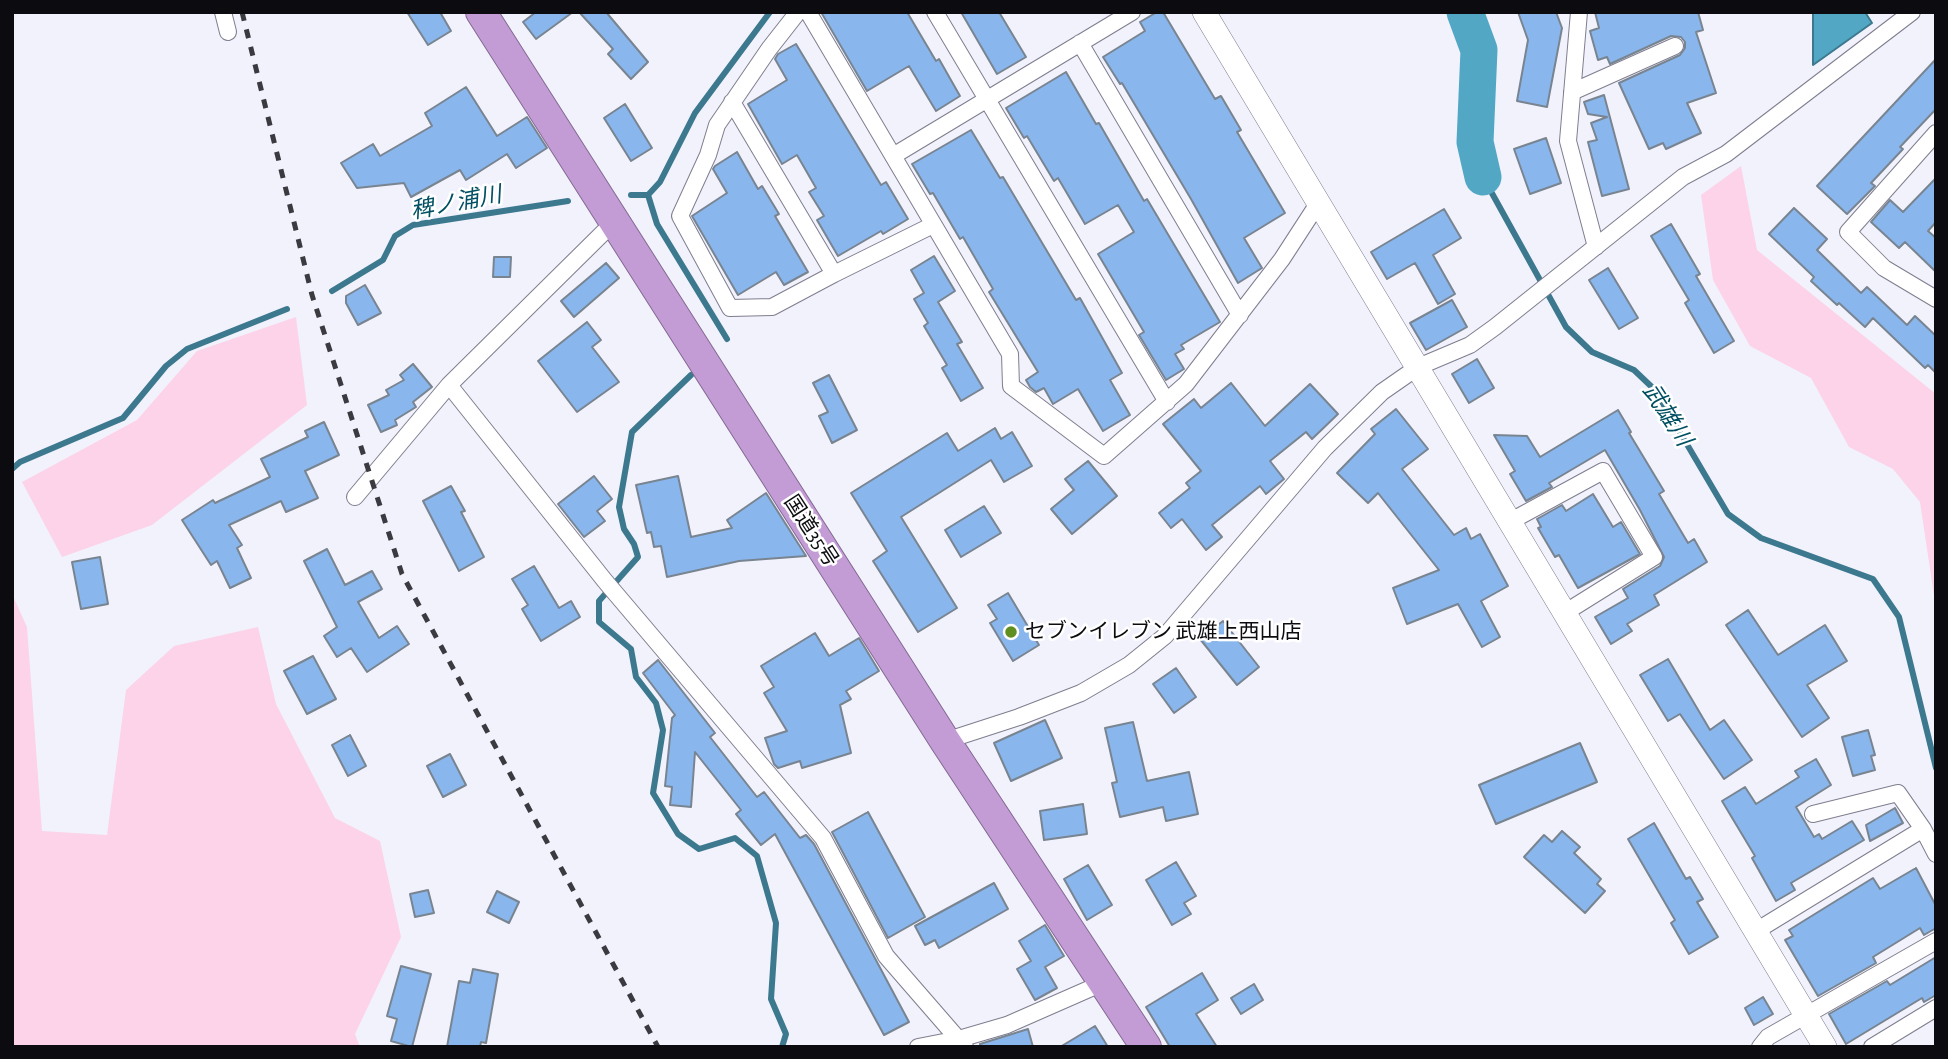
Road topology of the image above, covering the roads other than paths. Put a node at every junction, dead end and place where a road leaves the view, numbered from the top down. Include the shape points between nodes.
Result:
1 (223, 12) edge
2 (481, 12) edge
3 (799, 12) edge
4 (808, 12) edge
5 (935, 12) edge
6 (1132, 12) edge
7 (1205, 12) edge
8 (1578, 12) edge
9 (1912, 12) edge
10 (228, 32) dead end
11 (1080, 43) junction
12 (1675, 46) dead end
13 (1572, 92) junction
14 (986, 100) junction
15 (732, 102) junction
16 (1936, 133) edge
17 (893, 156) junction
18 (1319, 202) junction
19 (614, 222) junction
20 (933, 225) junction
21 (1596, 247) junction
22 (834, 274) junction
23 (1936, 299) edge
24 (1240, 315) junction
25 (1418, 367) junction
26 (449, 385) junction
27 (1167, 402) junction
28 (355, 498) dead end
29 (1511, 521) junction
30 (1566, 612) junction
31 (945, 741) junction
32 (1813, 814) dead end
33 (1923, 829) junction
34 (1936, 854) edge
35 (1756, 931) junction
36 (1936, 941) edge
37 (1105, 982) junction
38 (1936, 1008) edge
39 (1807, 1016) junction
40 (962, 1043) edge
41 (918, 1047) edge
42 (1146, 1047) edge
43 (1760, 1047) edge
44 (1825, 1047) edge
45 (1872, 1047) edge

1 - 10 street
2 - 19 highway, 国道35号
3 - 15 street
4 - 17 street
5 - 14 street
6 - 11 street
7 - 18 street
8 - 13 street
9 - 21 street via 1726,154 1683,177
11 - 14 street
11 - 24 street
12 - 13 street
13 - 21 street via 1568,141
14 - 17 street
14 - 27 street
15 - 22 street
15 - 22 street via 717,125 680,216 730,308 772,307
16 - 23 street via 1848,232 1884,268
17 - 20 street
18 - 24 street
18 - 25 street
19 - 26 street
19 - 31 highway, 国道35号
20 - 22 street
20 - 27 street via 1010,354 1011,386 1104,456
21 - 25 street via 1470,345
24 - 27 street
25 - 29 street
25 - 31 street via 1382,392 1325,448 1165,636 1129,665 1081,694
26 - 28 street
26 - 40 street via 605,581 823,838 887,956
29 - 30 street
29 - 30 street via 1603,471 1610,482 1654,557
30 - 35 street
31 - 37 highway, 国道35号
32 - 33 street via 1898,793
33 - 34 street
33 - 35 street
35 - 39 street
36 - 39 street
37 - 40 street
37 - 42 highway, 国道35号
38 - 45 street
39 - 43 street via 1768,1037
39 - 44 street
40 - 41 street

